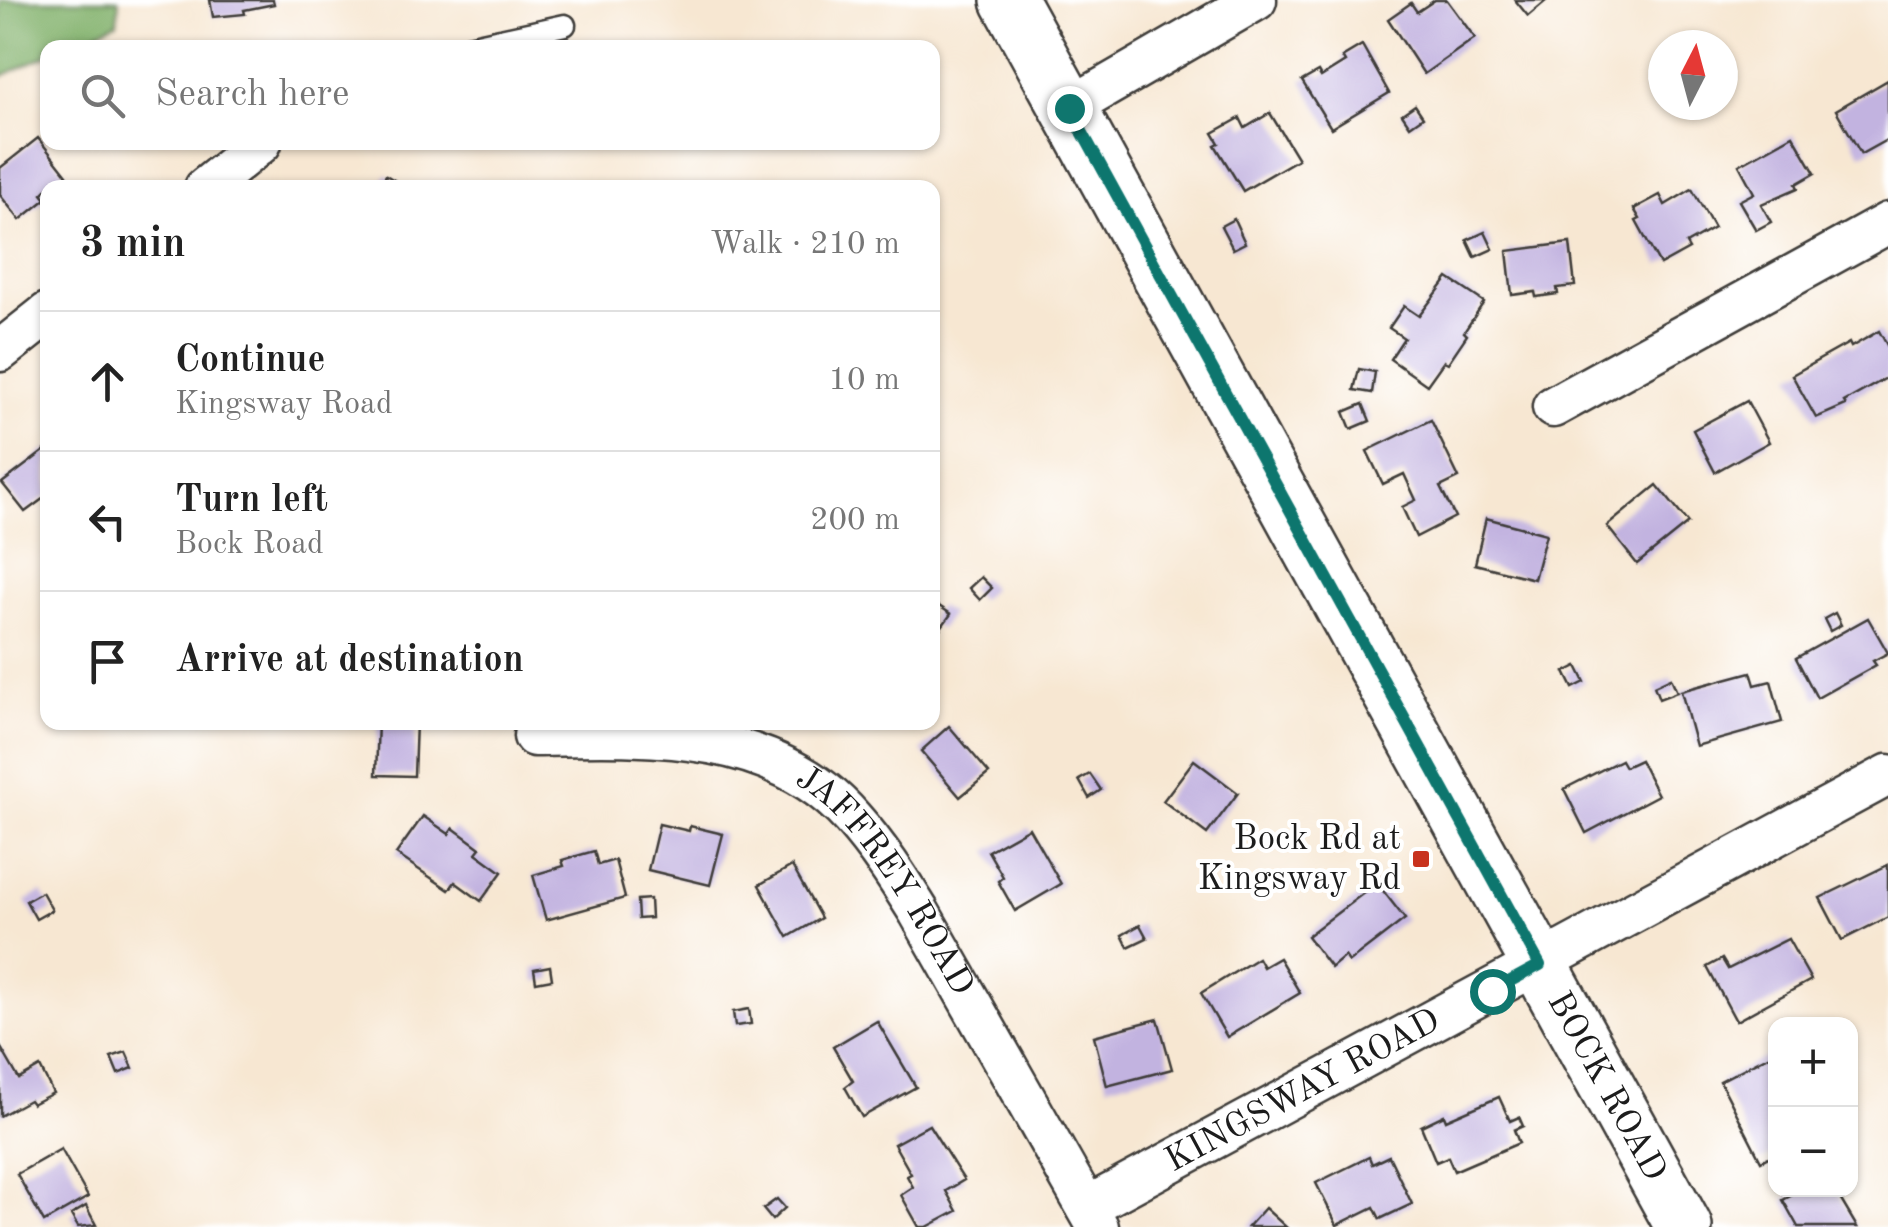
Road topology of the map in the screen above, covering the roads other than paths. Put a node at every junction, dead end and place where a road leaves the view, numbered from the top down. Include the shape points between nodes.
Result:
1 (1010, 0) edge
2 (1256, 0) edge
3 (565, 26) dead end
4 (498, 40) edge
5 (1069, 108) junction
6 (252, 150) edge
7 (215, 180) edge
8 (1888, 223) edge
9 (40, 319) edge
10 (0, 351) edge
11 (1553, 408) dead end
12 (534, 736) dead end
13 (1888, 775) edge
14 (1540, 965) junction
15 (1092, 1217) edge
16 (1684, 1227) edge

1 - 5 main road, BOCK ROAD
2 - 5 street
3 - 4 lane
5 - 14 main road, BOCK ROAD
6 - 7 street
8 - 11 street
9 - 10 street
12 - 15 street, JAFFREY ROAD via 717,743 782,766 850,815 919,912
13 - 14 street, KINGSWAY ROAD
14 - 15 street, KINGSWAY ROAD
14 - 16 main road, BOCK ROAD

